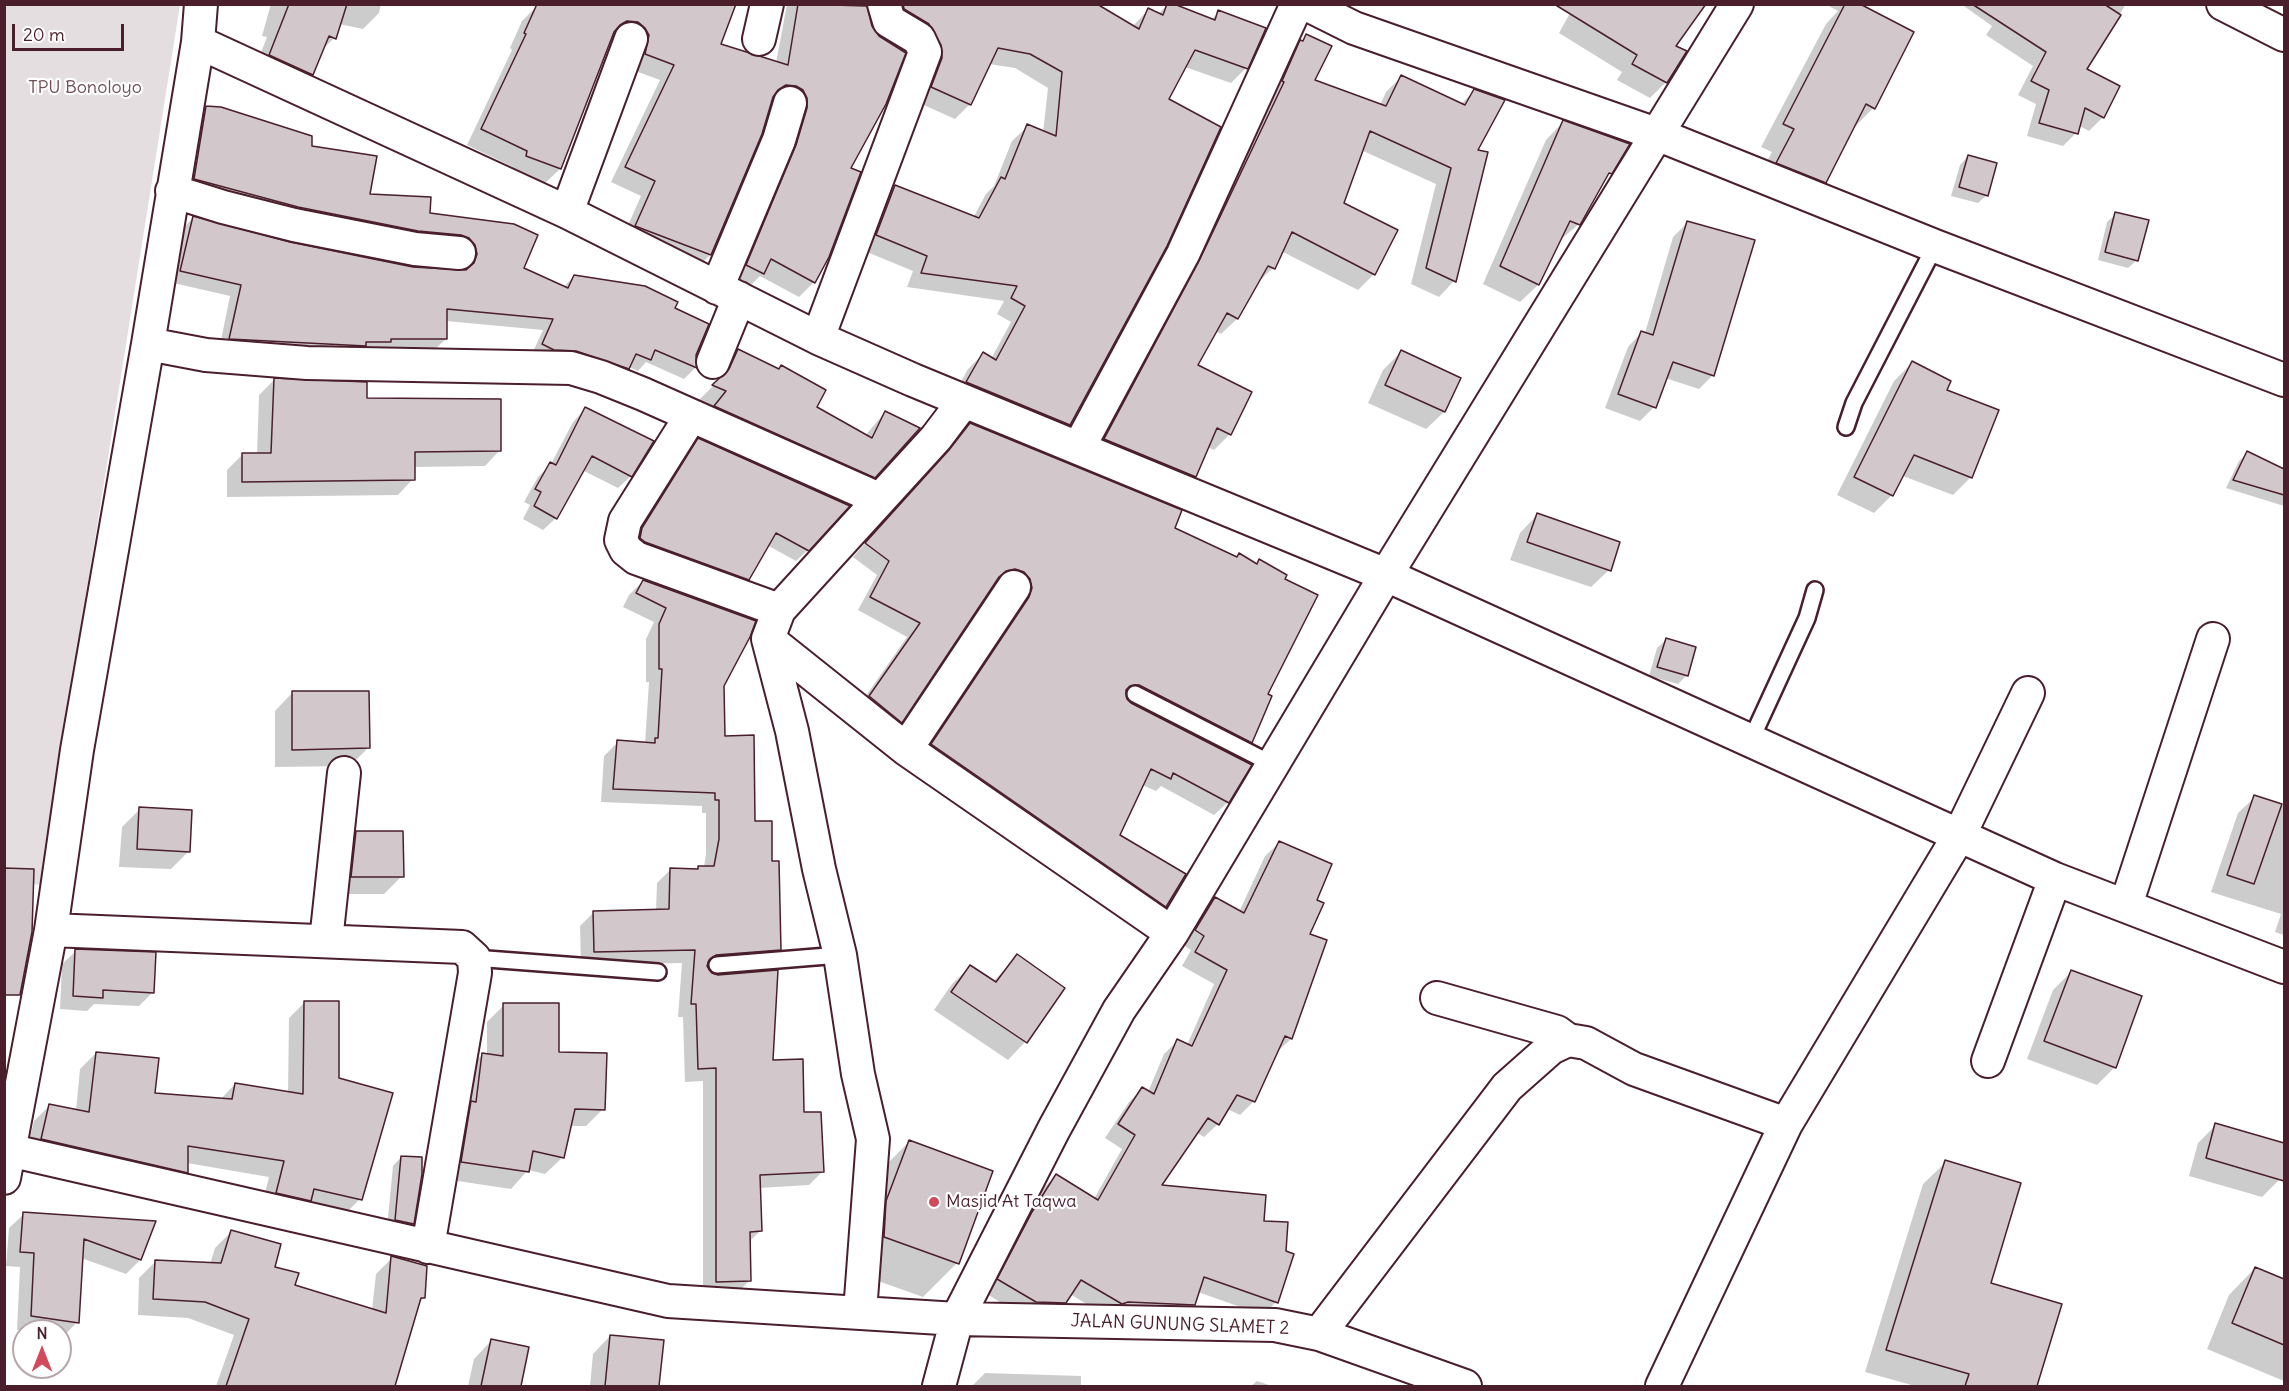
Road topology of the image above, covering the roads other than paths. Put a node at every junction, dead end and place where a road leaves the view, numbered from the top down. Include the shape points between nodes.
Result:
1 (201, 4) edge
2 (767, 4) edge
3 (884, 4) edge
4 (1297, 4) edge
5 (1306, 4) edge
6 (1737, 4) edge
7 (2223, 4) edge
8 (2284, 35) edge
9 (631, 39) dead end
10 (759, 39) dead end
11 (198, 42) junction
12 (790, 103) dead end
13 (1659, 135) junction
14 (172, 190) junction
15 (567, 212) junction
16 (1935, 246) junction
17 (459, 253) dead end
18 (728, 293) junction
19 (818, 338) junction
20 (148, 344) junction
21 (713, 362) dead end
22 (2284, 380) edge
23 (964, 401) junction
24 (691, 416) junction
25 (1846, 427) dead end
26 (1079, 447) junction
27 (879, 499) junction
28 (1386, 575) junction
29 (1014, 587) dead end
30 (1815, 590) dead end
31 (779, 610) junction
32 (768, 639) junction
33 (2213, 639) dead end
34 (2028, 693) dead end
35 (1135, 694) dead end
36 (1750, 742) junction
37 (906, 749) junction
38 (1274, 765) junction
39 (344, 773) dead end
40 (1960, 834) junction
41 (2055, 879) junction
42 (2126, 905) junction
43 (51, 930) junction
44 (1172, 933) junction
45 (326, 940) junction
46 (840, 955) junction
47 (474, 958) junction
48 (717, 965) dead end
49 (2284, 967) edge
50 (658, 972) dead end
51 (1437, 998) dead end
52 (1569, 1040) junction
53 (1988, 1061) dead end
54 (1786, 1124) junction
55 (6, 1159) edge
56 (429, 1247) junction
57 (860, 1312) junction
58 (957, 1319) junction
59 (1319, 1334) junction
60 (939, 1386) edge
61 (1465, 1386) edge
62 (1662, 1386) edge

1 - 11 street
2 - 10 street
3 - 19 street via 889,21 919,39 925,52
4 - 26 street via 1183,254
5 - 13 street via 1354,28
6 - 13 street
7 - 8 street
9 - 15 street
11 - 14 street
11 - 15 street
12 - 18 street
13 - 16 street
13 - 28 street
14 - 17 street via 294,225 416,249
14 - 20 street
15 - 18 street
16 - 22 street
16 - 25 lane via 1854,403
18 - 19 street
18 - 21 street
19 - 23 street
20 - 24 street via 277,362 571,368 601,376
20 - 43 street via 76,750
23 - 26 street
23 - 27 street via 936,438
24 - 27 street
24 - 31 street via 625,521 621,540 636,558
26 - 28 street
27 - 31 street
28 - 36 street
28 - 38 street
29 - 37 street
30 - 36 lane via 1807,618
31 - 32 street
32 - 37 street
32 - 46 street
33 - 42 street
34 - 40 street
35 - 38 lane
36 - 40 street
37 - 44 street
38 - 44 street
39 - 45 street
40 - 41 street
40 - 54 street
41 - 42 street
41 - 53 street
42 - 49 street
43 - 45 street
43 - 55 street
44 - 58 street via 1119,1010
45 - 47 street via 462,947
46 - 48 lane
46 - 57 street via 858,1074 873,1139
47 - 50 lane
47 - 56 street via 475,973
51 - 52 street via 1557,1032
52 - 54 street via 1586,1043 1634,1069
52 - 59 street via 1551,1048 1507,1088
54 - 62 street
55 - 56 street, JALAN GUNUNG SLAMET 2
56 - 57 street, JALAN GUNUNG SLAMET 2 via 669,1301
57 - 58 street, JALAN GUNUNG SLAMET 2
58 - 59 street, JALAN GUNUNG SLAMET 2 via 1275,1325
58 - 60 street
59 - 61 street, JALAN GUNUNG SLAMET 2

